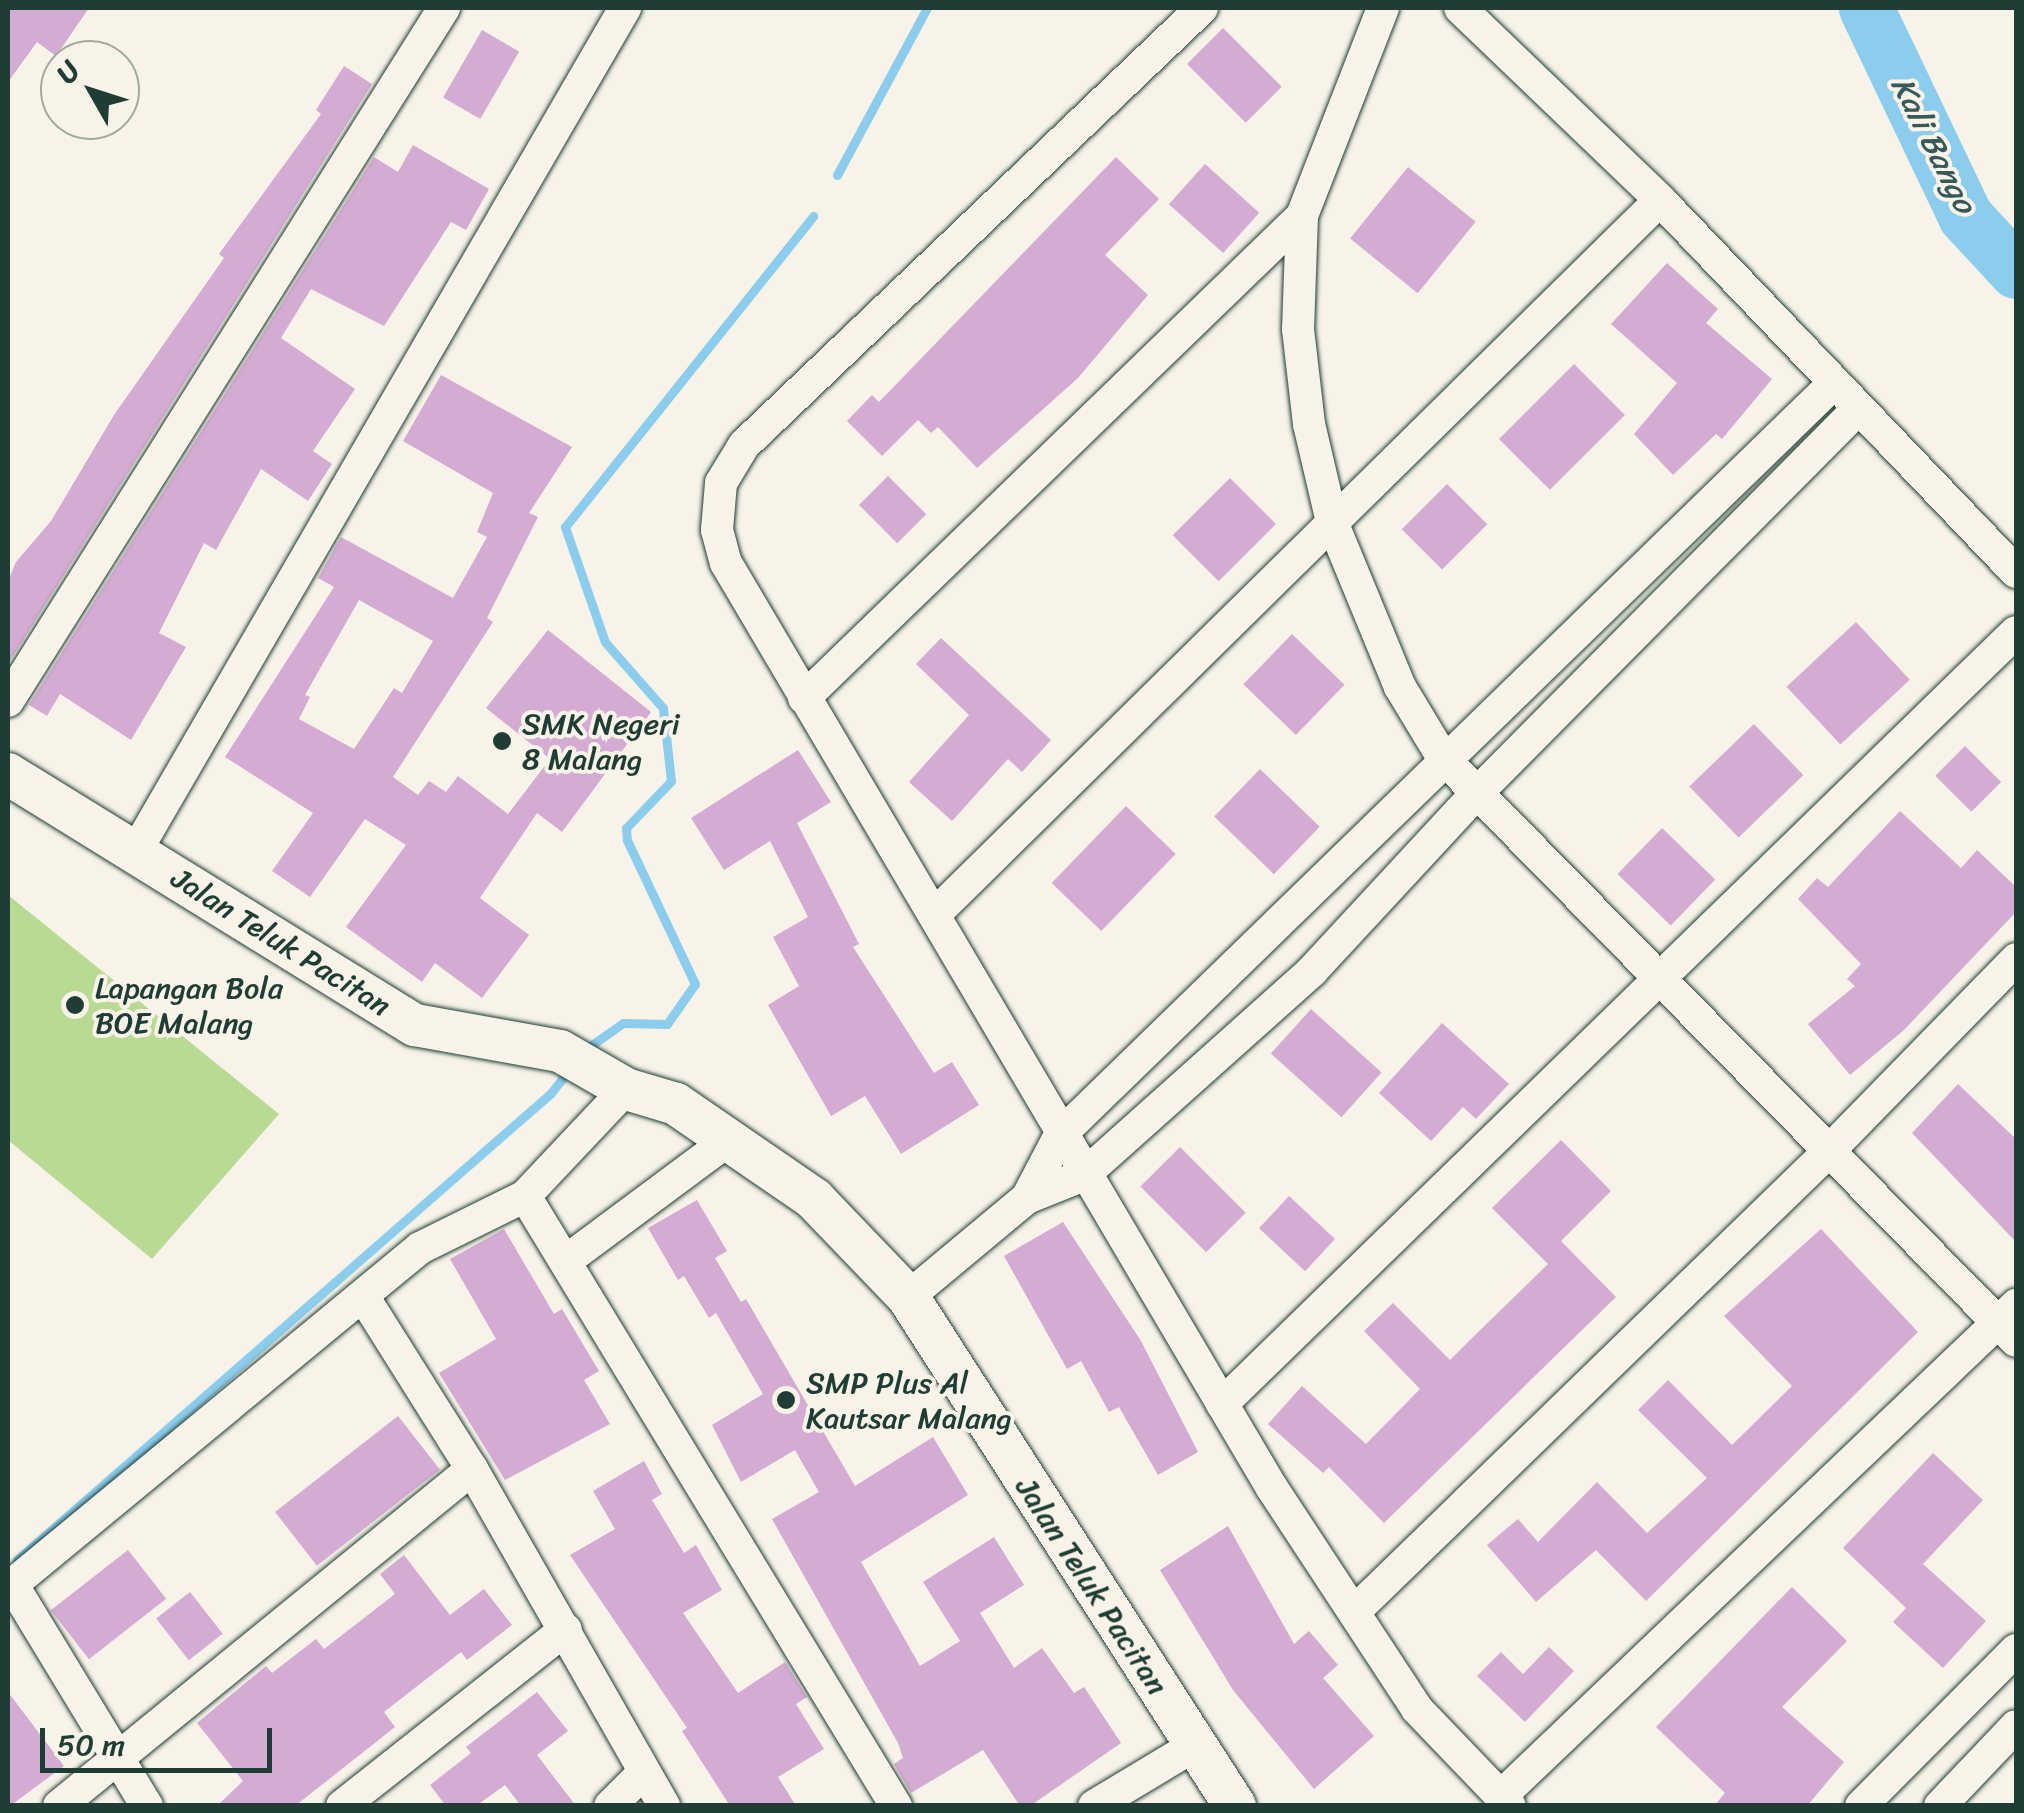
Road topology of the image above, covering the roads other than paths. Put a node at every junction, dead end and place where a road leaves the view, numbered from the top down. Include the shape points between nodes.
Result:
1 (444, 8) edge
2 (625, 8) edge
3 (1202, 8) edge
4 (1384, 8) edge
5 (1460, 8) edge
6 (1660, 200) junction
7 (1302, 216) junction
8 (1833, 384) junction
9 (1858, 409) junction
10 (1332, 522) junction
11 (2016, 572) edge
12 (2016, 632) edge
13 (804, 698) junction
14 (8, 701) edge
15 (1443, 758) junction
16 (8, 774) edge
17 (1478, 792) junction
18 (136, 851) junction
19 (936, 913) junction
20 (2016, 959) edge
21 (1656, 979) junction
22 (626, 1090) junction
23 (1060, 1135) junction
24 (731, 1138) junction
25 (1826, 1154) junction
26 (1084, 1175) junction
27 (524, 1196) junction
28 (1028, 1198) junction
29 (566, 1260) junction
30 (362, 1296) junction
31 (908, 1297) junction
32 (2011, 1323) edge
33 (1222, 1404) junction
34 (472, 1468) junction
35 (10, 1586) edge
36 (1356, 1610) junction
37 (566, 1629) junction
38 (2016, 1650) edge
39 (2016, 1726) edge
40 (1194, 1746) junction
41 (118, 1760) junction
42 (643, 1772) junction
43 (1506, 1801) edge
44 (59, 1806) edge
45 (147, 1806) edge
46 (342, 1806) edge
47 (610, 1806) edge
48 (664, 1806) edge
49 (896, 1806) edge
50 (1094, 1806) edge
51 (1234, 1806) edge
52 (1861, 1806) edge
53 (1940, 1806) edge

1 - 14 street
2 - 18 street
3 - 13 street via 730,464 717,504 726,564
4 - 7 street
5 - 6 street
6 - 8 street
6 - 10 street
7 - 10 street via 1298,329 1309,424
7 - 13 street
8 - 9 street
8 - 15 street
9 - 11 street
9 - 17 street
10 - 15 street via 1400,687
10 - 19 street
12 - 21 street
13 - 19 street
15 - 17 street
15 - 23 street
16 - 18 street, Jalan Teluk Pacitan
17 - 21 street
17 - 26 street via 1312,972
18 - 22 street, Jalan Teluk Pacitan via 415,1025 562,1062
19 - 23 street
20 - 25 street
21 - 25 street
21 - 33 street
22 - 24 street, Jalan Teluk Pacitan via 676,1104
22 - 27 street
23 - 26 street
23 - 28 street
24 - 29 street
24 - 31 street, Jalan Teluk Pacitan via 814,1199
25 - 32 street
25 - 36 street
26 - 28 street
26 - 33 street
27 - 29 street
27 - 30 street via 420,1248
28 - 31 street
29 - 49 street
30 - 34 street
30 - 35 street
31 - 40 street, Jalan Teluk Pacitan
32 - 43 street
33 - 36 street
34 - 37 street
34 - 41 street
35 - 41 street
36 - 43 street via 1417,1710
37 - 42 street
37 - 46 street
38 - 52 street
39 - 53 street
40 - 50 street
40 - 51 street, Jalan Teluk Pacitan
41 - 44 street
41 - 45 street
42 - 47 street
42 - 48 street

